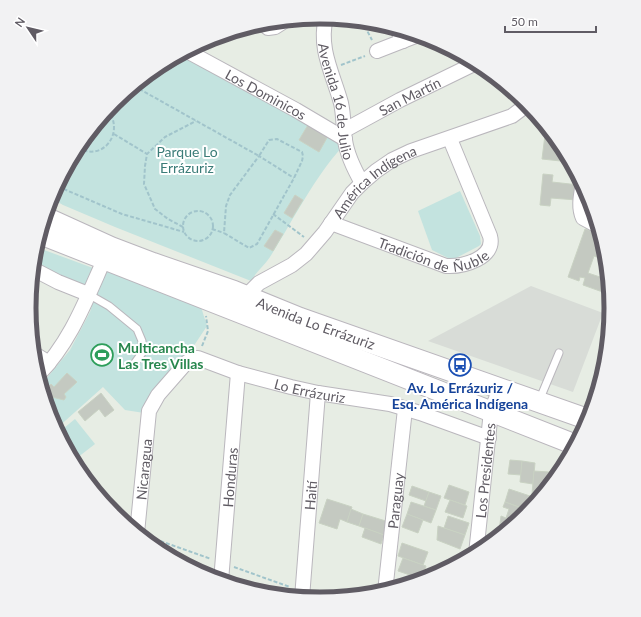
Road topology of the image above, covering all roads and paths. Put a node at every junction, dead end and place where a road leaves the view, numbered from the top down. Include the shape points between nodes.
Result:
1 (325, 24) edge
2 (365, 27) edge
3 (400, 35) edge
4 (377, 51) junction
5 (196, 53) edge
6 (469, 66) edge
7 (330, 69) junction
8 (140, 89) edge
9 (523, 108) edge
10 (112, 115) edge
11 (196, 121) junction
12 (114, 134) junction
13 (345, 134) junction
14 (450, 139) junction
15 (84, 150) edge
16 (148, 154) junction
17 (259, 156) junction
18 (294, 178) junction
19 (362, 182) junction
20 (63, 188) edge
21 (581, 196) edge
22 (273, 214) junction
23 (50, 220) edge
24 (331, 223) junction
25 (592, 223) edge
26 (183, 227) junction
27 (212, 229) junction
28 (184, 232) junction
29 (224, 233) junction
30 (46, 236) edge
31 (314, 245) junction
32 (104, 260) junction
33 (38, 272) edge
34 (88, 294) junction
35 (246, 296) junction
36 (200, 298) junction
37 (559, 353) dead end
38 (40, 357) edge
39 (193, 358) junction
40 (49, 363) junction
41 (134, 364) dead end
42 (43, 370) edge
43 (238, 373) junction
44 (500, 389) junction
45 (318, 393) junction
46 (539, 402) junction
47 (405, 409) junction
48 (491, 412) junction
49 (583, 417) edge
50 (489, 438) junction
51 (571, 443) edge
52 (137, 525) edge
53 (477, 546) edge
54 (221, 575) edge
55 (386, 585) edge
56 (302, 592) edge

1 - 7 street, Avenida 16 de Julio via 323,39
2 - 4 path
3 - 4 street
4 - 7 path
5 - 13 street, Los Dominicos via 296,110
6 - 13 street, San Martín via 400,100
7 - 13 street, Avenida 16 de Julio via 341,103
8 - 11 path
9 - 14 street, América Indígena via 512,116
10 - 12 path
11 - 16 path via 164,137
11 - 17 path
12 - 15 path via 105,147 93,151
12 - 16 path
13 - 19 street, Avenida 16 de Julio via 350,158
14 - 19 street, América Indígena via 392,160
14 - 24 street, Tradición de Ñuble via 492,242 484,255 459,266 446,266
16 - 26 path via 144,184 155,210
17 - 18 path
17 - 18 path via 269,140 273,139 302,152 302,161
17 - 29 path via 230,195 226,206
18 - 22 path
19 - 24 street, América Indígena
20 - 28 path via 122,214
21 - 25 street via 581,214
22 - 29 path via 253,247 249,248
22 - 31 path
23 - 35 main road, Avenida Lo Errázuriz via 111,247
24 - 31 street, América Indígena
26 - 27 path via 183,222 189,214 199,212 208,215
26 - 28 path
27 - 28 path via 208,237 199,241 190,239
27 - 29 path
30 - 32 main road, Avenida Lo Errázuriz
31 - 35 street, América Indígena via 299,260 259,283
32 - 34 street
32 - 36 main road, Avenida Lo Errázuriz
33 - 34 street
34 - 40 street via 73,327
34 - 41 lane via 109,306 137,329 142,341 142,353
35 - 44 main road, Avenida Lo Errázuriz via 300,318
36 - 39 path via 208,331 200,350
36 - 48 main road, Avenida Lo Errázuriz
37 - 46 lane
38 - 40 street
39 - 43 street, Lo Errázuriz
39 - 52 street, Nicaragua via 181,368 151,406
40 - 42 street
43 - 45 street, Lo Errázuriz
43 - 54 street, Honduras
44 - 46 main road, Avenida Lo Errázuriz
44 - 48 street, Los Presidentes
45 - 47 street, Lo Errázuriz via 380,402
45 - 56 street, Haití
46 - 49 main road, Avenida Lo Errázuriz
47 - 50 street, Lo Errázuriz
47 - 55 street, Paraguay
48 - 50 street, Los Presidentes
48 - 51 main road, Avenida Lo Errázuriz
50 - 53 street, Los Presidentes

